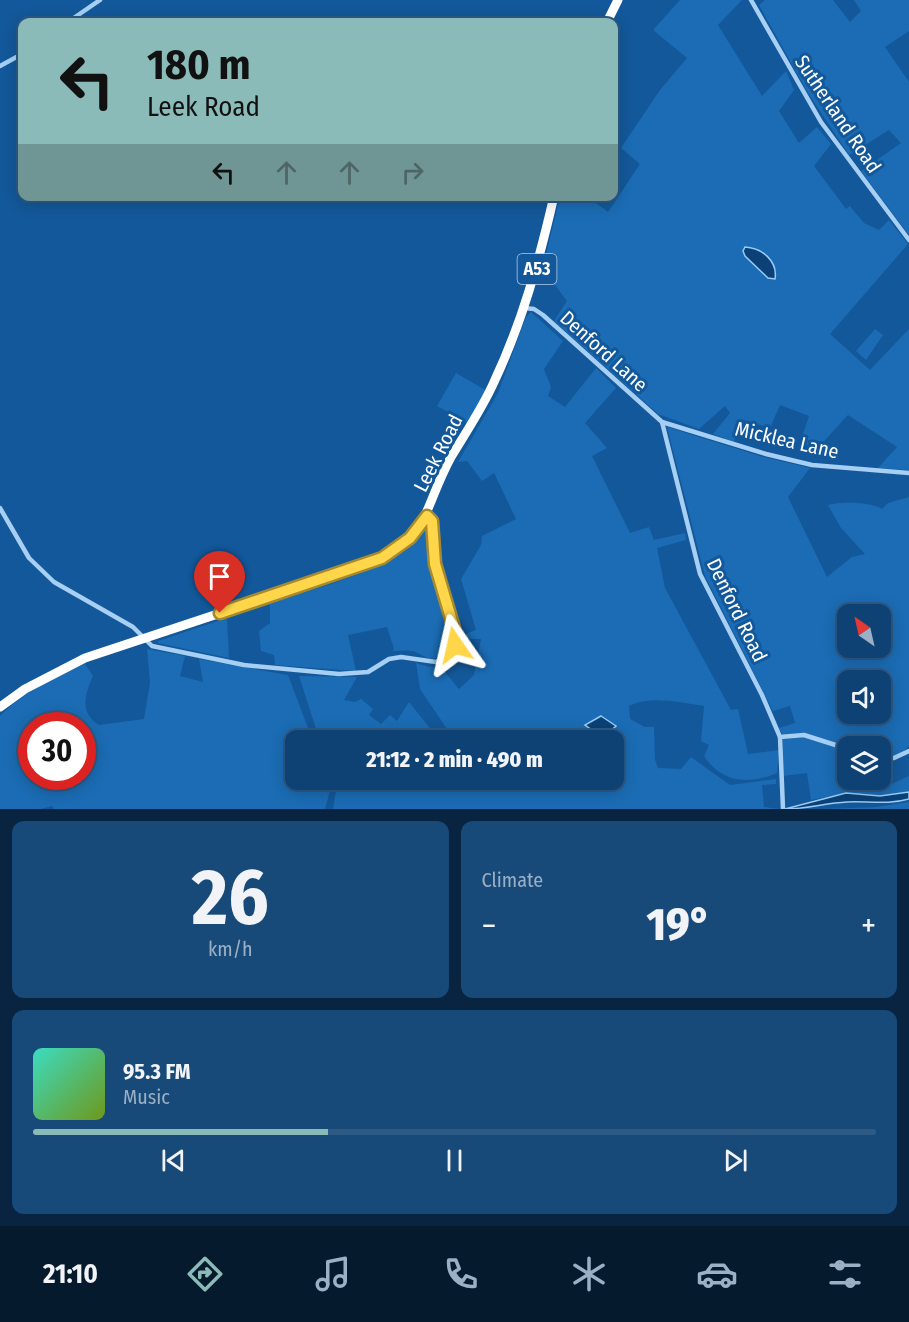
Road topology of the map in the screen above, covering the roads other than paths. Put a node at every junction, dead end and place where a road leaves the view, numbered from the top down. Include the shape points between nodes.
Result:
1 (100, 0) edge
2 (618, 0) edge
3 (751, 0) edge
4 (74, 18) edge
5 (609, 18) edge
6 (18, 56) edge
7 (0, 66) edge
8 (553, 201) edge
9 (909, 240) edge
10 (524, 308) junction
11 (662, 422) junction
12 (909, 473) edge
13 (0, 508) edge
14 (427, 516) junction
15 (144, 638) junction
16 (0, 707) edge
17 (780, 737) junction
18 (837, 746) edge
19 (909, 751) edge
20 (891, 758) edge
21 (783, 808) edge

1 - 4 street
2 - 5 highway
3 - 9 street, Sutherland Road via 821,122
6 - 7 street
8 - 10 highway, Leek Road / A53
10 - 11 street, Denford Lane via 543,315
10 - 14 highway, Leek Road / A53 via 494,383 451,458
11 - 12 street, Micklea Lane via 812,465
11 - 17 street, Denford Road via 700,574
13 - 15 street via 28,558 54,582 133,627
14 - 15 highway, Leek Road / A53 via 398,548 368,564
14 - 15 street via 432,521 435,564 456,635 455,645 445,660 388,659 357,674 297,672 153,646
15 - 16 highway, Leek Road / A53 via 54,672
17 - 18 street via 804,735
17 - 21 street, Denford Road
19 - 20 street

